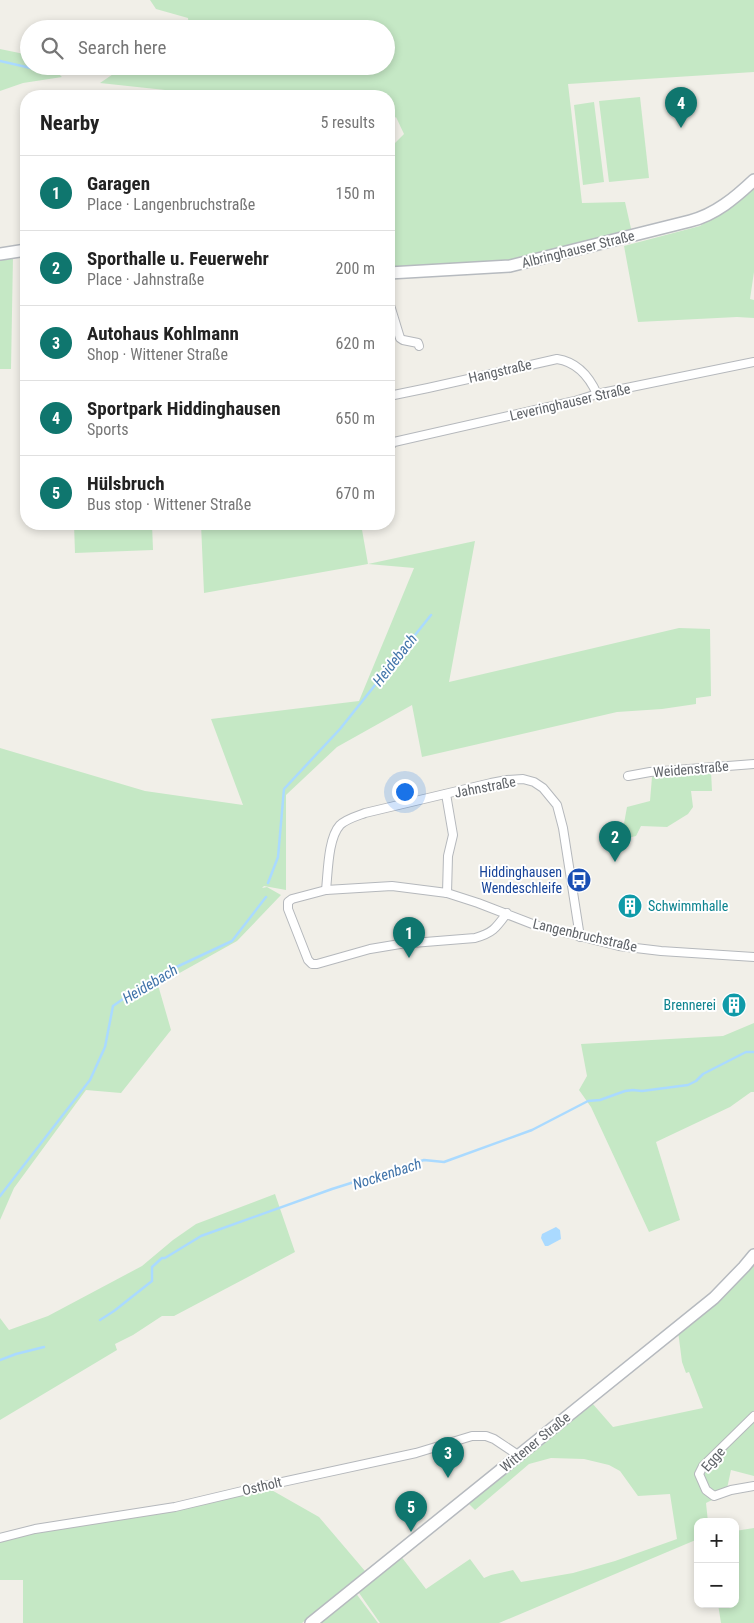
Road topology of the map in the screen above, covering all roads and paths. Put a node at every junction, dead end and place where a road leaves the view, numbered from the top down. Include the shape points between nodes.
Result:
1 (754, 180) edge
2 (20, 251) edge
3 (0, 254) edge
4 (395, 273) edge
5 (395, 322) edge
6 (419, 346) dead end
7 (754, 362) edge
8 (597, 394) junction
9 (395, 395) edge
10 (395, 442) edge
11 (754, 764) edge
12 (628, 776) dead end
13 (446, 794) junction
14 (326, 890) junction
15 (447, 893) junction
16 (507, 913) junction
17 (580, 937) junction
18 (754, 957) edge
19 (754, 1255) edge
20 (754, 1416) edge
21 (518, 1455) junction
22 (754, 1486) edge
23 (0, 1538) edge
24 (310, 1623) edge

1 - 4 main road, Albringhauser Straße via 726,204 690,221 510,266
2 - 3 main road
5 - 6 street via 400,338
7 - 8 street, Leveringhauser Straße
8 - 9 street, Hangstraße via 584,372 566,360 557,359
8 - 10 street, Leveringhauser Straße
11 - 12 street, Weidenstraße
13 - 14 street, Jahnstraße via 365,813 341,824 334,834
13 - 15 street via 453,835 448,856
13 - 17 street, Jahnstraße via 523,779 543,788 557,805
14 - 15 street, Langenbruchstraße via 392,886
14 - 16 street, Langenbruchstraße via 288,902 288,909 312,964 400,944 475,938 494,931
15 - 16 street, Langenbruchstraße
16 - 17 street, Langenbruchstraße via 534,925
17 - 18 street, Langenbruchstraße via 661,951
19 - 21 main road, Wittener Straße via 714,1298
20 - 22 street, Egge via 703,1466 699,1474 706,1490 714,1496
21 - 23 street, Ostholt via 494,1439 472,1436 416,1453 174,1507 35,1528
21 - 24 main road, Wittener Straße

